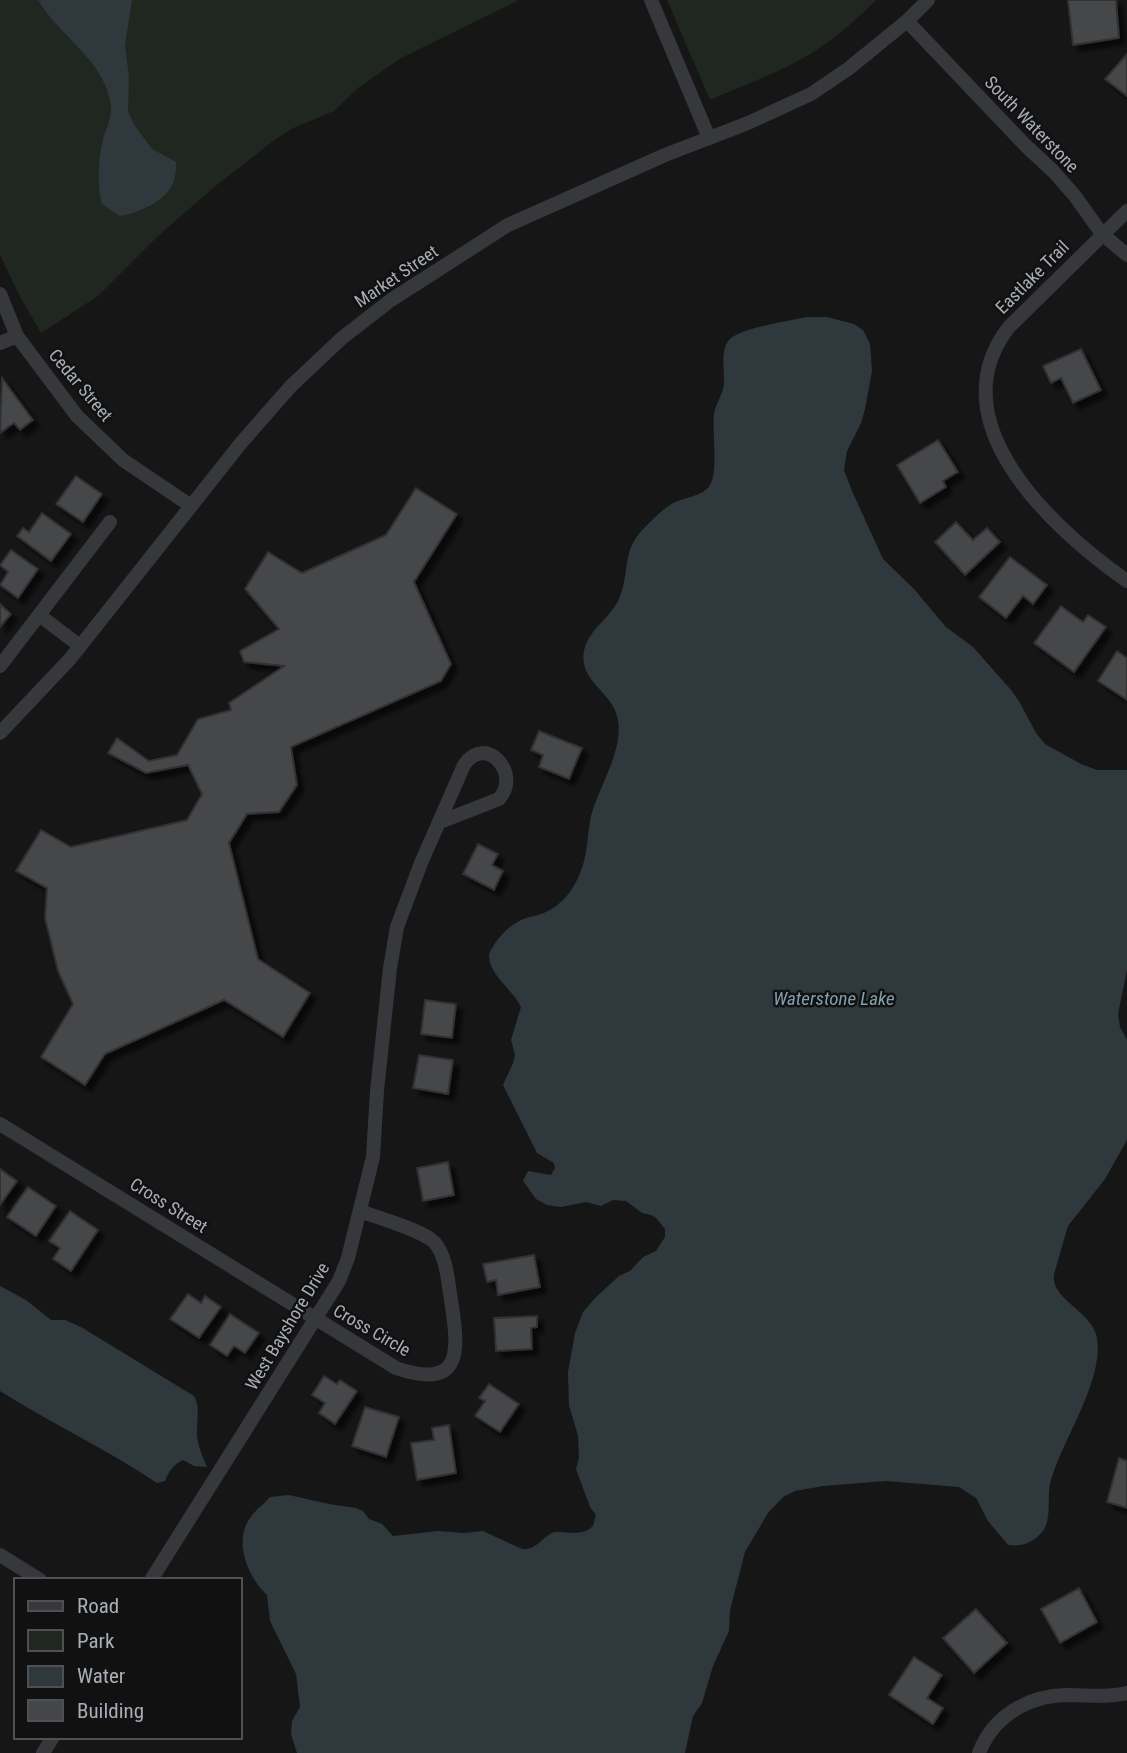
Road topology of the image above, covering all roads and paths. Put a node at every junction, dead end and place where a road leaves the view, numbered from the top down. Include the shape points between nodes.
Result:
1 (651, 0) edge
2 (928, 0) edge
3 (907, 21) junction
4 (709, 138) junction
5 (1127, 211) edge
6 (1102, 234) junction
7 (1127, 255) edge
8 (0, 293) edge
9 (17, 336) junction
10 (0, 343) edge
11 (191, 506) junction
12 (110, 522) dead end
13 (1127, 581) edge
14 (39, 615) junction
15 (80, 646) junction
16 (0, 666) edge
17 (0, 733) edge
18 (440, 822) junction
19 (0, 1124) edge
20 (360, 1211) junction
21 (317, 1320) junction
22 (0, 1555) edge
23 (37, 1578) edge
24 (152, 1578) edge
25 (1127, 1693) edge
26 (979, 1753) edge

1 - 4 street
2 - 3 street, Market Street
3 - 4 street, Market Street via 811,94
3 - 6 street, South Waterstone via 1053,170
4 - 11 street, Market Street via 508,225 391,300 291,386
5 - 6 street, Eastlake Trail
6 - 7 street, South Waterstone
6 - 13 street, Eastlake Trail via 1001,337 985,380 986,399 1000,447 1029,493 1076,541
8 - 9 street, Cedar Street
9 - 10 street
9 - 11 street, Cedar Street via 77,416 123,460
11 - 15 street, Market Street
12 - 14 street
14 - 15 street
14 - 16 street
15 - 17 street, Market Street
18 - 18 street, West Bayshore Drive via 469,758 488,754 501,763 506,783 499,799
18 - 20 street, West Bayshore Drive via 397,927 373,1157
19 - 21 street, Cross Street
20 - 21 street, West Bayshore Drive via 344,1269
20 - 21 street, Cross Circle via 434,1241 442,1254 457,1346 450,1365 438,1374 417,1375 396,1368
21 - 24 street, West Bayshore Drive
22 - 23 street
25 - 26 street via 1067,1695 1019,1707 998,1722

